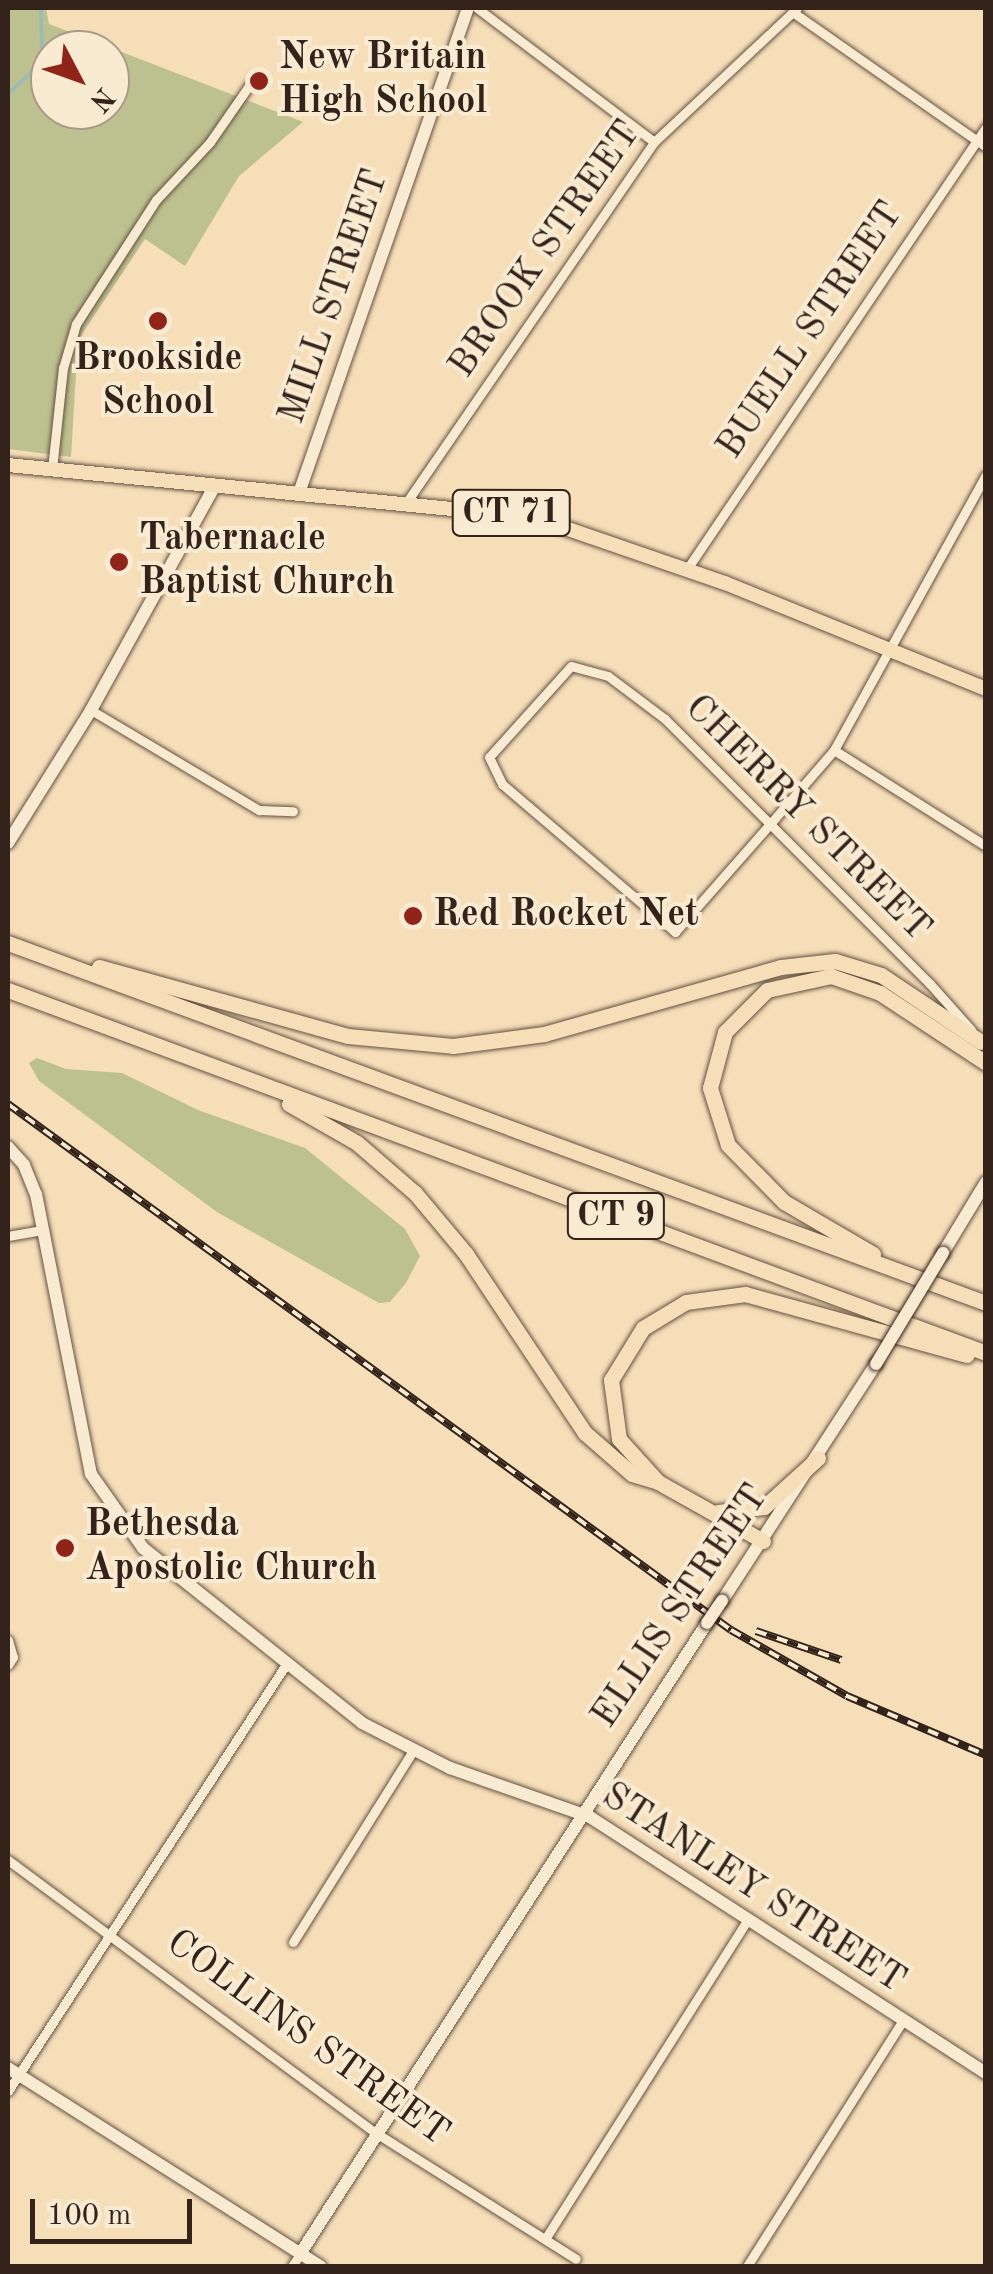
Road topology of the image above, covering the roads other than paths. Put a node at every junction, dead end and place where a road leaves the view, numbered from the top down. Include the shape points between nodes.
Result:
1 (468, 8) edge
2 (477, 8) edge
3 (795, 10) edge
4 (255, 78) dead end
5 (986, 127) edge
6 (654, 142) junction
7 (981, 144) edge
8 (8, 465) edge
9 (52, 469) junction
10 (986, 475) edge
11 (215, 485) junction
12 (299, 493) junction
13 (406, 503) junction
14 (686, 569) junction
15 (888, 650) junction
16 (986, 689) edge
17 (91, 710) junction
18 (834, 750) junction
19 (293, 811) dead end
20 (770, 824) junction
21 (8, 843) edge
22 (986, 846) edge
23 (8, 943) edge
24 (54, 960) junction
25 (8, 990) edge
26 (983, 1044) edge
27 (986, 1064) edge
28 (247, 1079) junction
29 (8, 1148) edge
30 (986, 1182) edge
31 (43, 1230) junction
32 (8, 1236) edge
33 (897, 1270) junction
34 (986, 1303) edge
35 (986, 1355) edge
36 (818, 1458) junction
37 (658, 1482) junction
38 (708, 1510) junction
39 (763, 1540) junction
40 (8, 1640) edge
41 (10, 1661) edge
42 (285, 1666) junction
43 (413, 1751) junction
44 (579, 1812) junction
45 (8, 1860) edge
46 (748, 1919) junction
47 (108, 1931) junction
48 (293, 1942) dead end
49 (902, 2020) junction
50 (12, 2071) edge
51 (986, 2073) edge
52 (8, 2090) edge
53 (376, 2133) junction
54 (545, 2239) junction
55 (300, 2254) junction
56 (576, 2259) dead end
57 (292, 2266) edge
58 (320, 2266) edge
59 (746, 2266) edge

1 - 12 main road, MILL STREET
2 - 6 street
3 - 6 street, BROOK STREET
3 - 7 street
4 - 9 street via 210,142 156,200 76,324 63,368
5 - 7 street, BUELL STREET
6 - 13 street, BROOK STREET
7 - 14 street, BUELL STREET
8 - 9 main road, CT 71
9 - 11 main road, CT 71
10 - 15 street
11 - 12 main road, CT 71
11 - 17 main road
12 - 13 main road, CT 71
13 - 14 main road, CT 71 via 533,517
14 - 15 main road, CT 71
15 - 16 main road, CT 71
15 - 18 street
17 - 19 street via 259,810
17 - 21 main road
18 - 20 street
18 - 22 street
20 - 20 street, CHERRY STREET via 639,695 608,676 571,666 489,757 502,784 675,932
20 - 26 street, CHERRY STREET
23 - 24 highway, CT 9
24 - 26 highway via 348,1036 428,1046 532,1036 796,963 835,961 880,975
24 - 33 highway, CT 9
25 - 28 highway, CT 9
27 - 33 highway via 880,992 824,975 790,980 758,996 718,1047 712,1109 740,1160 784,1202
28 - 35 highway, CT 9
28 - 37 highway via 341,1132 400,1178 466,1254 581,1428 632,1474
29 - 31 main road, STANLEY STREET via 29,1174
30 - 36 main road, ELLIS STREET, bridge
31 - 32 street
31 - 42 main road, STANLEY STREET via 97,1485 143,1548
33 - 34 highway, CT 9
35 - 37 highway via 756,1295 681,1304 635,1336 610,1385 620,1439
36 - 38 highway via 764,1507
36 - 39 main road, ELLIS STREET
37 - 38 highway
38 - 39 highway
39 - 44 main road, ELLIS STREET, bridge
40 - 41 street
42 - 43 main road, STANLEY STREET via 347,1714
42 - 47 street
43 - 44 main road, STANLEY STREET
43 - 48 street
44 - 46 main road, STANLEY STREET
44 - 53 main road, ELLIS STREET
45 - 47 street, COLLINS STREET
46 - 49 main road, STANLEY STREET
46 - 54 street
47 - 50 street
47 - 53 street, COLLINS STREET
49 - 51 main road, STANLEY STREET
49 - 59 street
50 - 52 street
50 - 55 main road
53 - 54 street, COLLINS STREET
53 - 55 main road, ELLIS STREET
54 - 56 street, COLLINS STREET
55 - 57 street, ELLIS STREET
55 - 58 main road

